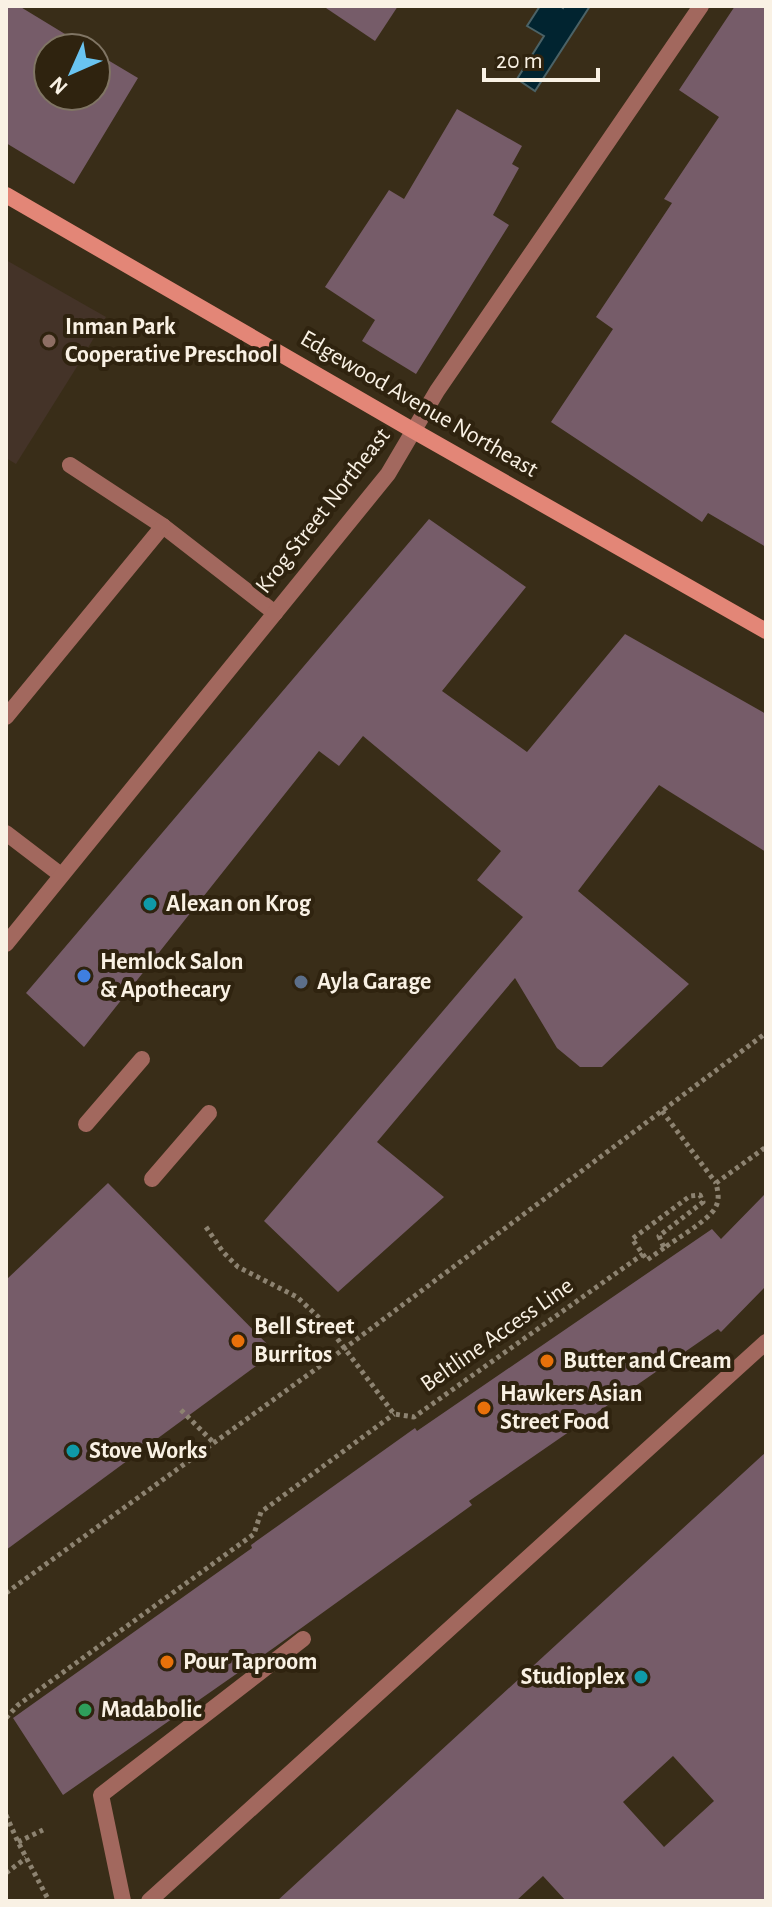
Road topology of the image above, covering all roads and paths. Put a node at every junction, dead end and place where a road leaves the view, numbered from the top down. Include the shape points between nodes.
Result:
1 (701, 6) edge
2 (6, 195) edge
3 (414, 431) junction
4 (70, 465) dead end
5 (163, 526) junction
6 (275, 613) junction
7 (766, 631) edge
8 (6, 717) edge
9 (6, 833) edge
10 (61, 875) junction
11 (6, 944) edge
12 (766, 1033) edge
13 (142, 1059) dead end
14 (662, 1111) junction
15 (209, 1113) dead end
16 (86, 1124) dead end
17 (766, 1147) edge
18 (152, 1179) dead end
19 (716, 1183) junction
20 (206, 1227) dead end
21 (664, 1248) junction
22 (643, 1254) junction
23 (766, 1342) edge
24 (345, 1348) junction
25 (181, 1410) dead end
26 (394, 1414) junction
27 (214, 1443) junction
28 (6, 1593) edge
29 (303, 1639) dead end
30 (6, 1718) edge
31 (6, 1815) edge
32 (43, 1830) dead end
33 (18, 1842) junction
34 (26, 1858) junction
35 (6, 1873) edge
36 (49, 1901) edge
37 (123, 1901) edge
38 (149, 1901) edge

1 - 3 street, Krog Street Northeast
2 - 3 main road, Edgewood Avenue Northeast
3 - 6 street, Krog Street Northeast via 388,474
3 - 7 main road, Edgewood Avenue Northeast
4 - 5 street
5 - 6 street
5 - 8 street
6 - 10 street, Krog Street Northeast
9 - 10 street
10 - 11 street, Krog Street Northeast
12 - 14 path
13 - 16 street
14 - 19 path
14 - 24 path
15 - 18 street
17 - 19 path
19 - 21 path via 717,1207
20 - 24 path via 238,1267 297,1297
21 - 22 path, Beltline Access Line via 647,1260
21 - 22 path via 659,1236 703,1202 700,1195 690,1196 632,1239
22 - 26 path, Beltline Access Line via 414,1417
23 - 38 street
24 - 26 path
24 - 27 path
25 - 27 path
26 - 30 path via 261,1512 254,1534
27 - 28 path
29 - 37 street via 101,1795
31 - 33 path
32 - 33 path
33 - 34 path
34 - 35 path
34 - 36 path

